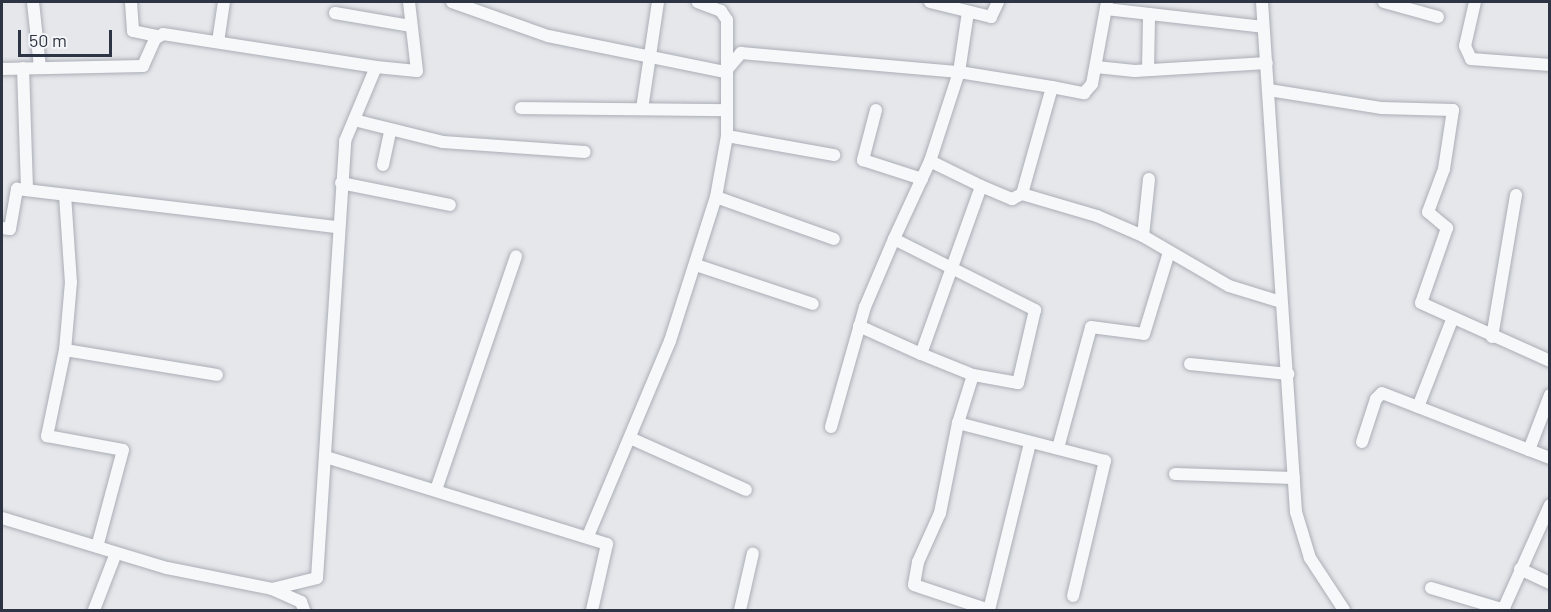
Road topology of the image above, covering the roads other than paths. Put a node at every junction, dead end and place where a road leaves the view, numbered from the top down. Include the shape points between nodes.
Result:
1 (33, 2) edge
2 (131, 2) edge
3 (225, 2) edge
4 (409, 2) edge
5 (452, 2) edge
6 (658, 2) edge
7 (698, 2) edge
8 (930, 2) edge
9 (998, 2) edge
10 (1262, 2) edge
11 (1384, 2) edge
12 (1475, 2) edge
13 (1107, 5) edge
14 (968, 12) junction
15 (335, 13) dead end
16 (1149, 16) junction
17 (1438, 17) dead end
18 (410, 26) junction
19 (1263, 27) junction
20 (157, 36) junction
21 (218, 42) junction
22 (651, 57) junction
23 (1267, 63) junction
24 (1550, 65) edge
25 (376, 67) junction
26 (1096, 67) junction
27 (23, 68) junction
28 (40, 68) junction
29 (2, 69) edge
30 (1148, 70) junction
31 (725, 72) junction
32 (958, 72) junction
33 (1052, 87) junction
34 (1269, 90) junction
35 (521, 108) dead end
36 (642, 109) junction
37 (727, 110) junction
38 (876, 110) dead end
39 (354, 120) junction
40 (390, 131) junction
41 (727, 136) junction
42 (585, 152) dead end
43 (834, 155) dead end
44 (930, 161) junction
45 (383, 165) dead end
46 (922, 179) junction
47 (1149, 179) dead end
48 (342, 183) junction
49 (981, 186) junction
50 (27, 190) junction
51 (1022, 194) junction
52 (64, 195) junction
53 (1516, 195) dead end
54 (716, 197) junction
55 (450, 205) dead end
56 (338, 227) junction
57 (2, 228) edge
58 (1143, 236) junction
59 (834, 239) dead end
60 (894, 239) junction
61 (1168, 252) junction
62 (516, 256) dead end
63 (696, 265) junction
64 (951, 266) junction
65 (1281, 302) junction
66 (813, 304) dead end
67 (1452, 320) junction
68 (859, 326) junction
69 (1492, 338) junction
70 (64, 350) junction
71 (921, 354) junction
72 (1550, 361) edge
73 (1190, 364) dead end
74 (1288, 374) junction
75 (217, 375) dead end
76 (973, 375) junction
77 (1550, 395) edge
78 (1418, 406) junction
79 (958, 423) junction
80 (831, 427) dead end
81 (630, 438) junction
82 (1362, 442) dead end
83 (1030, 443) junction
84 (1058, 448) junction
85 (1529, 450) junction
86 (326, 457) junction
87 (1550, 458) edge
88 (1175, 474) dead end
89 (1294, 478) junction
90 (436, 490) junction
91 (746, 490) dead end
92 (1550, 505) edge
93 (2, 518) edge
94 (588, 536) junction
95 (97, 547) junction
96 (116, 553) junction
97 (753, 554) dead end
98 (1521, 569) junction
99 (1550, 583) edge
100 (1431, 588) dead end
101 (273, 589) junction
102 (1073, 596) dead end
103 (94, 610) edge
104 (304, 610) edge
105 (592, 610) edge
106 (740, 610) edge
107 (989, 610) edge
108 (1344, 610) edge
109 (1504, 610) edge

1 - 28 street
2 - 20 street via 134,32
3 - 21 street
4 - 18 street
5 - 22 street via 548,36
6 - 22 street
7 - 31 street via 721,11 727,20
8 - 14 street
9 - 14 street via 991,17
10 - 19 street
11 - 17 street
12 - 24 street via 1466,46 1471,59
13 - 16 street
13 - 26 street
14 - 32 street
15 - 18 street
16 - 19 street
16 - 30 street
18 - 25 street via 417,71
19 - 23 street
20 - 21 street
20 - 28 street via 143,66
21 - 25 street
22 - 31 street
22 - 36 street
23 - 30 street
23 - 34 street
25 - 39 street
26 - 30 street
26 - 33 street via 1092,84 1084,93
27 - 28 street
27 - 29 street
27 - 50 street
31 - 32 street via 741,53
31 - 37 street
32 - 33 street
32 - 44 street
33 - 51 street
34 - 65 street
34 - 67 street via 1381,108 1453,110 1444,169 1428,212 1447,228 1421,303
35 - 36 street
36 - 37 street
37 - 41 street
38 - 46 street via 863,160
39 - 40 street
39 - 48 street via 345,141
40 - 42 street via 443,142
40 - 45 street
41 - 43 street
41 - 54 street
44 - 46 street
44 - 49 street
46 - 60 street
47 - 58 street
48 - 55 street
48 - 56 street
49 - 51 street via 1012,199
49 - 64 street
50 - 52 street
50 - 57 street via 17,189 10,229
51 - 58 street via 1097,216
52 - 56 street
52 - 70 street via 71,282
53 - 69 street
54 - 59 street
54 - 63 street
56 - 86 street
58 - 61 street
60 - 64 street
60 - 68 street
61 - 65 street via 1229,286
61 - 84 street via 1144,334 1091,327
62 - 90 street
63 - 66 street
63 - 81 street
64 - 71 street
64 - 76 street via 1032,306 1037,316 1018,383
65 - 74 street
67 - 69 street
67 - 78 street
68 - 71 street
68 - 80 street
69 - 72 street
70 - 75 street
70 - 95 street via 47,436 123,450
71 - 76 street
73 - 74 street
74 - 89 street
76 - 79 street
77 - 85 street
78 - 82 street via 1378,394
78 - 85 street
79 - 83 street
79 - 107 street via 940,513 918,562 914,585
81 - 91 street
81 - 94 street
83 - 84 street
83 - 107 street
84 - 102 street via 1101,459 1106,468
85 - 87 street
86 - 90 street
86 - 101 street via 317,578
88 - 89 street
89 - 108 street via 1300,536
90 - 94 street
92 - 98 street
93 - 95 street
94 - 105 street via 607,544
95 - 96 street
96 - 101 street via 167,568
96 - 103 street
97 - 106 street
98 - 99 street
98 - 109 street
100 - 109 street
101 - 104 street via 301,602

